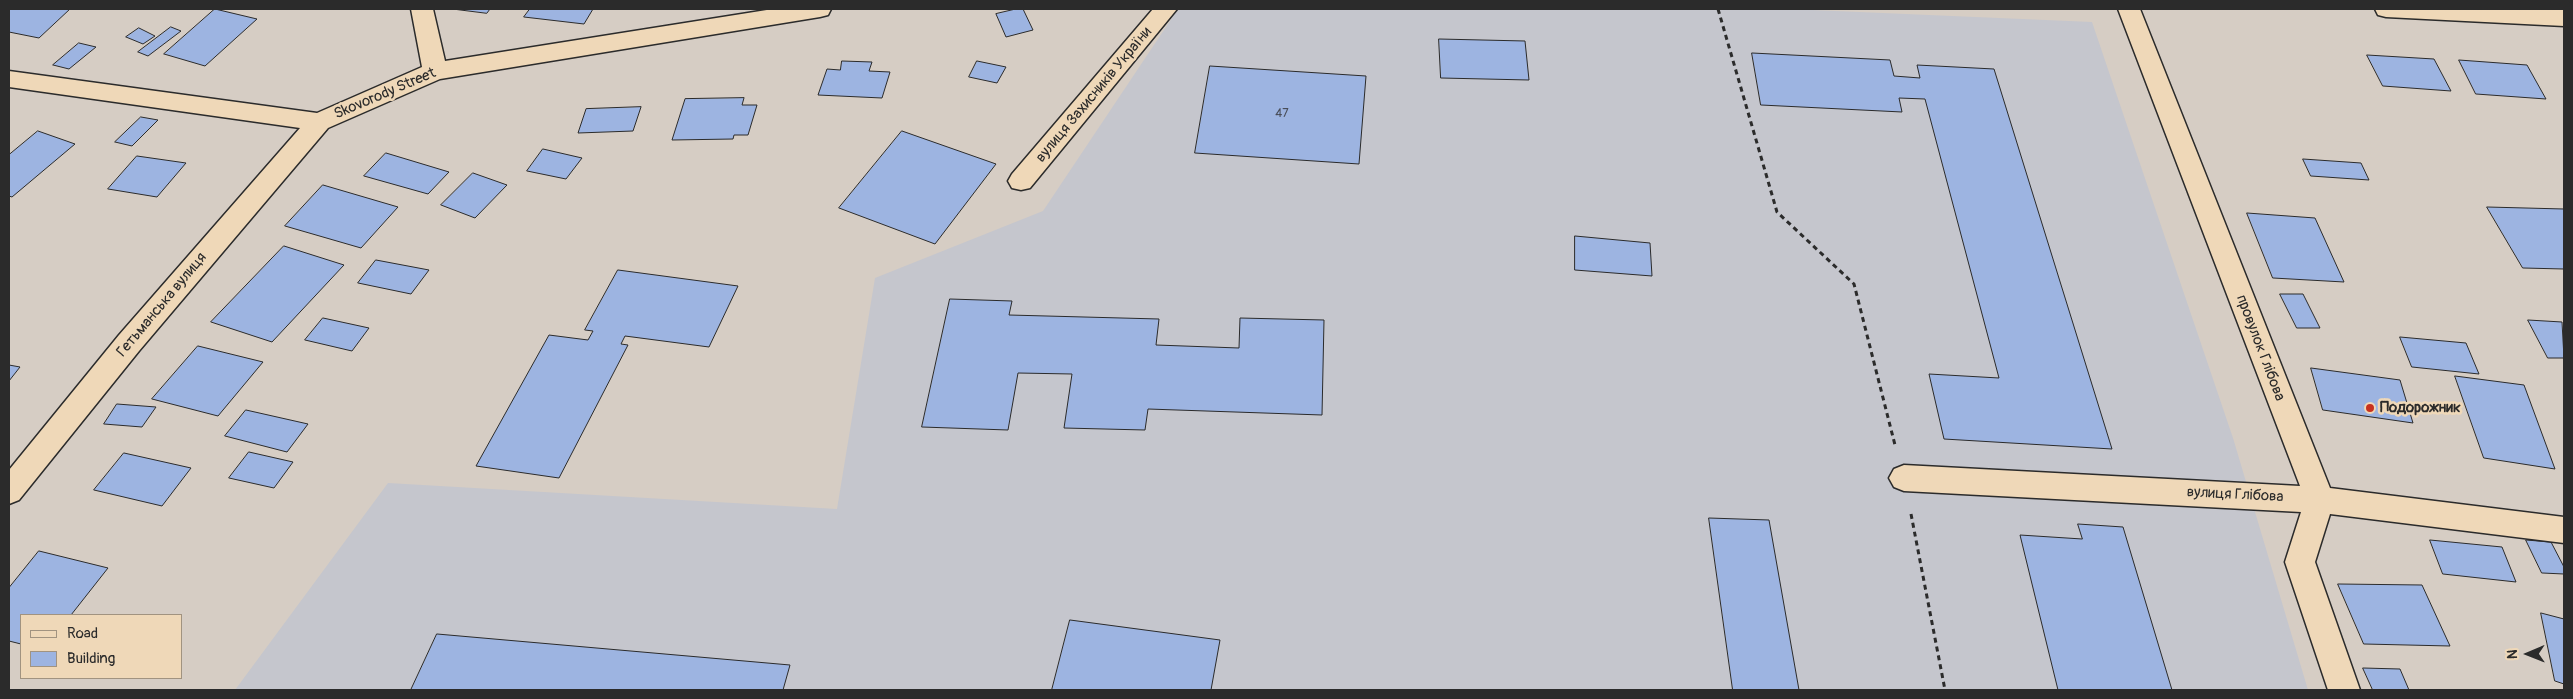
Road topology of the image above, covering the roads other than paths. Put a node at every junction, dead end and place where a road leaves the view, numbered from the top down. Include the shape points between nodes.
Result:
1 (422, 9) edge
2 (820, 9) edge
3 (1166, 9) edge
4 (2129, 9) edge
5 (2386, 9) edge
6 (2553, 14) edge
7 (435, 71) junction
8 (9, 79) edge
9 (319, 122) junction
10 (1021, 181) dead end
11 (1904, 478) road end
12 (9, 491) edge
13 (2320, 500) junction
14 (2564, 530) edge
15 (2344, 690) edge

1 - 7 street
2 - 7 street, Skovorody Street
3 - 10 street, вулиця Захисників України
4 - 13 street, провулок Глібова
5 - 6 street
7 - 9 street, Skovorody Street
8 - 9 street, Skovorody Street
9 - 12 street, Гетьманська вулиця via 129,342
11 - 13 street, вулиця Глібова
13 - 14 street, вулиця Глібова
13 - 15 street via 2300,562

